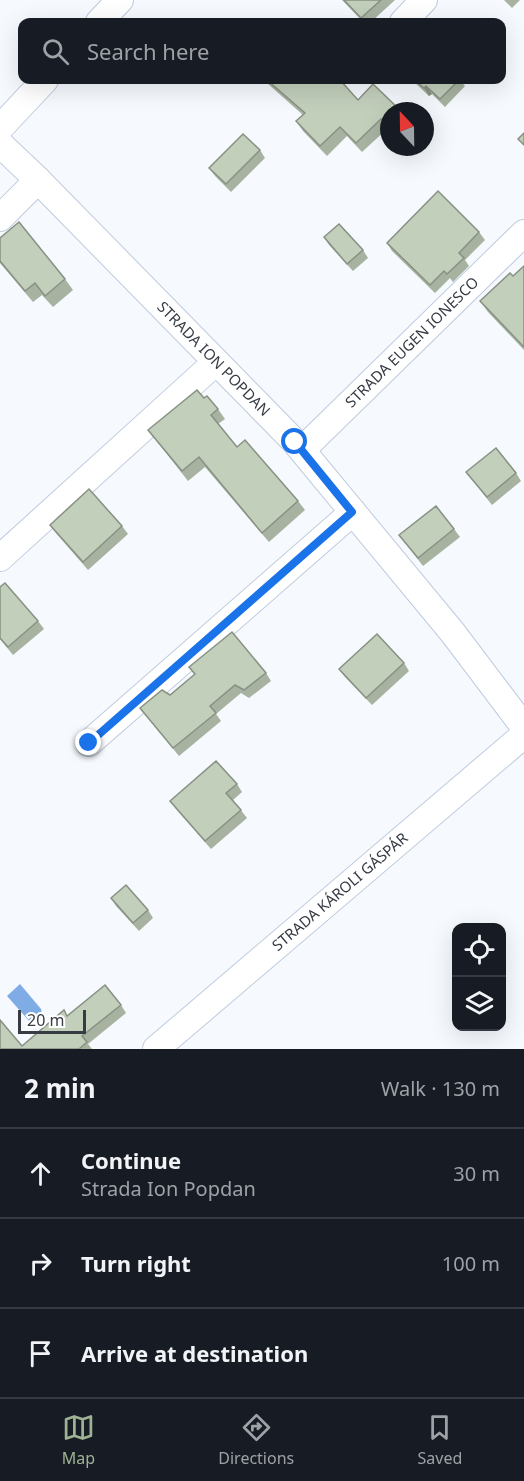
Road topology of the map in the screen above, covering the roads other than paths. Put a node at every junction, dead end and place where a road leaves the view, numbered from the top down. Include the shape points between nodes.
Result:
1 (120, 0) edge
2 (424, 0) edge
3 (103, 18) edge
4 (407, 18) edge
5 (41, 84) edge
6 (0, 128) edge
7 (0, 144) edge
8 (38, 180) junction
9 (0, 218) edge
10 (524, 233) edge
11 (216, 362) junction
12 (302, 450) junction
13 (352, 512) junction
14 (0, 558) edge
15 (524, 727) edge
16 (524, 735) edge
17 (89, 743) dead end
18 (156, 1049) edge

1 - 3 street
2 - 4 street
5 - 6 street
7 - 8 street, STRADA ION POPDAN
8 - 9 street
8 - 11 street, STRADA ION POPDAN
10 - 12 street, STRADA EUGEN IONESCO
11 - 12 street, STRADA ION POPDAN
11 - 14 street
12 - 13 street, STRADA ION POPDAN
13 - 15 street, STRADA ION POPDAN via 453,633
13 - 17 street
16 - 18 street, STRADA KÁROLI GÁSPÁR

